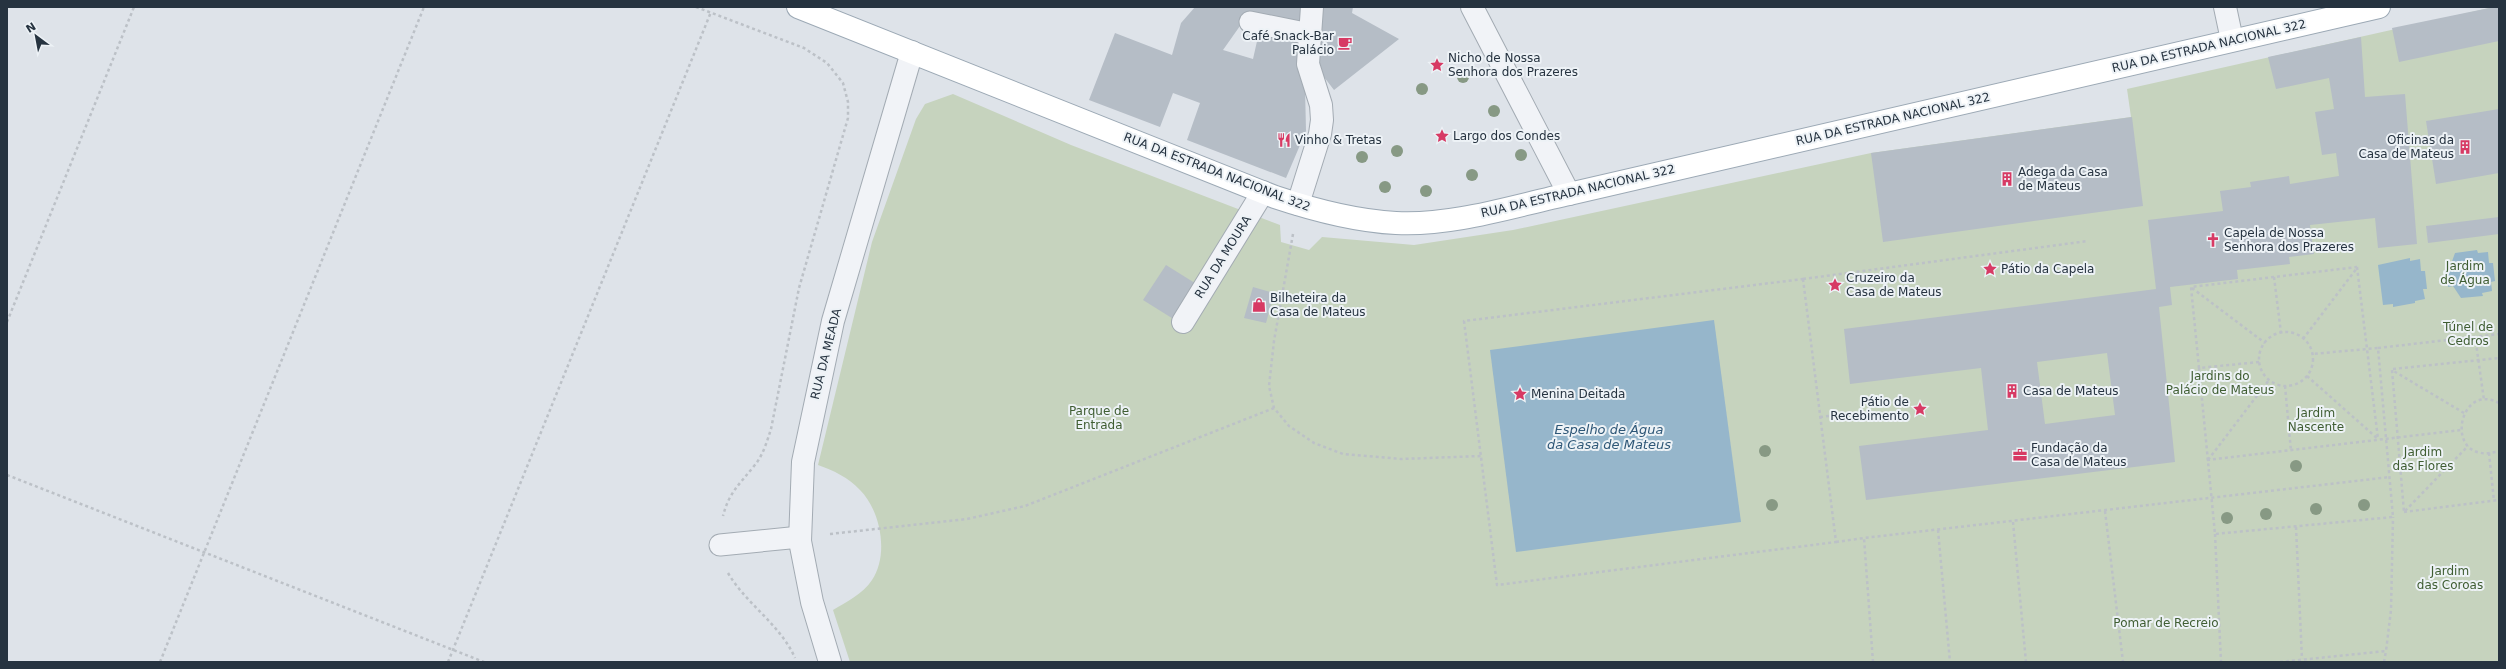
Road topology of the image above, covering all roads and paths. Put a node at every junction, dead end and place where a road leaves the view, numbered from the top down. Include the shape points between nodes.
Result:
1 (134, 7) edge
2 (424, 7) edge
3 (696, 7) edge
4 (798, 7) edge
5 (1312, 7) edge
6 (1472, 7) edge
7 (2226, 7) edge
8 (2379, 7) edge
9 (711, 12) junction
10 (1250, 22) dead end
11 (1310, 34) junction
12 (2232, 40) junction
13 (912, 52) junction
14 (1263, 192) junction
15 (1569, 194) junction
16 (1298, 204) junction
17 (2088, 240) dead end
18 (2357, 267) junction
19 (2274, 277) junction
20 (1803, 279) junction
21 (2191, 287) junction
22 (7, 322) edge
23 (1183, 322) dead end
24 (2281, 333) junction
25 (2499, 334) edge
26 (2475, 336) junction
27 (2303, 339) junction
28 (2265, 343) junction
29 (2378, 348) junction
30 (2366, 349) junction
31 (2312, 354) junction
32 (2499, 358) edge
33 (2479, 361) junction
34 (2259, 362) junction
35 (2200, 368) junction
36 (2392, 370) junction
37 (2307, 376) junction
38 (2269, 380) junction
39 (2285, 386) junction
40 (2484, 400) junction
41 (2499, 403) edge
42 (1274, 408) junction
43 (1854, 413) dead end
44 (2464, 413) junction
45 (1820, 417) junction
46 (2460, 430) junction
47 (2386, 438) junction
48 (2398, 439) junction
49 (2378, 440) junction
50 (2468, 446) junction
51 (2291, 451) junction
52 (2499, 451) edge
53 (2489, 454) junction
54 (1481, 456) junction
55 (2207, 460) junction
56 (7, 475) edge
57 (2390, 477) junction
58 (2211, 497) junction
59 (2499, 500) edge
60 (2494, 501) junction
61 (2105, 511) junction
62 (2404, 512) junction
63 (2393, 517) junction
64 (2013, 522) junction
65 (2296, 527) junction
66 (1938, 530) junction
67 (2215, 534) junction
68 (800, 537) junction
69 (1864, 538) junction
70 (1836, 542) junction
71 (720, 545) junction
72 (204, 552) junction
73 (453, 650) junction
74 (2386, 651) junction
75 (2302, 660) junction
76 (160, 662) edge
77 (448, 662) edge
78 (484, 662) edge
79 (797, 662) edge
80 (830, 662) edge
81 (1873, 662) edge
82 (1950, 662) edge
83 (2026, 662) edge
84 (2123, 662) edge
85 (2221, 662) edge
86 (2280, 662) edge
87 (2384, 662) edge

1 - 22 path
2 - 72 path
3 - 9 path
4 - 13 main road, RUA DA ESTRADA NACIONAL 322
5 - 11 street
6 - 15 street
7 - 12 street
8 - 12 main road, RUA DA ESTRADA NACIONAL 322
9 - 71 path via 804,48 827,63 843,83 848,102 848,118 799,288 771,429 755,466 739,481 726,501 721,522
9 - 73 path
10 - 11 lane
11 - 16 street via 1308,64 1322,105 1322,120
12 - 15 main road, RUA DA ESTRADA NACIONAL 322
13 - 14 main road, RUA DA ESTRADA NACIONAL 322
13 - 68 street, RUA DA MEADA via 833,321 821,371 803,462
14 - 16 main road, RUA DA ESTRADA NACIONAL 322
14 - 23 street, RUA DA MOURA
15 - 16 main road, RUA DA ESTRADA NACIONAL 322 via 1480,214 1407,223 1350,217
16 - 42 path via 1274,341 1269,386
17 - 20 path
18 - 19 path
18 - 27 path
18 - 30 path
19 - 21 path
19 - 24 path
20 - 45 path
20 - 54 path via 1464,322
21 - 28 path
21 - 35 path
24 - 27 path via 2295,334
24 - 28 path
25 - 26 path
26 - 29 path
26 - 33 path
27 - 31 path via 2309,345
28 - 34 path
29 - 30 path
29 - 47 path
30 - 31 path
30 - 49 path
31 - 37 path via 2313,363
32 - 33 path
33 - 36 path
33 - 40 path
34 - 35 path
34 - 38 path
35 - 55 path
36 - 44 path
36 - 48 path
37 - 39 path via 2298,383
37 - 49 path
38 - 39 path
38 - 55 path
39 - 51 path
40 - 41 path
40 - 44 path via 2470,406
42 - 54 path via 1289,426 1314,443 1343,454 1400,459
42 - 68 path via 1025,506 962,520
43 - 45 path
44 - 46 path
45 - 70 path
46 - 48 path
46 - 50 path
47 - 48 path
47 - 49 path
47 - 57 path
48 - 62 path
49 - 51 path
50 - 53 path via 2483,454
50 - 62 path
51 - 55 path
52 - 53 path
53 - 60 path
54 - 70 path via 1497,585
55 - 58 path
56 - 72 path
57 - 58 path
57 - 63 path
58 - 61 path
58 - 67 path
59 - 60 path
60 - 62 path
61 - 64 path
61 - 84 path
63 - 65 path
63 - 74 path via 2391,610
64 - 66 path
64 - 83 path
65 - 67 path
65 - 75 path
66 - 69 path
66 - 82 path
67 - 85 path
68 - 71 lane
68 - 80 street, RUA DA MEADA via 805,571
69 - 70 path
69 - 81 path
71 - 79 path via 724,567 735,584 784,638
72 - 73 path
72 - 76 path
73 - 77 path
73 - 78 path
74 - 75 path
74 - 87 path
75 - 86 path

